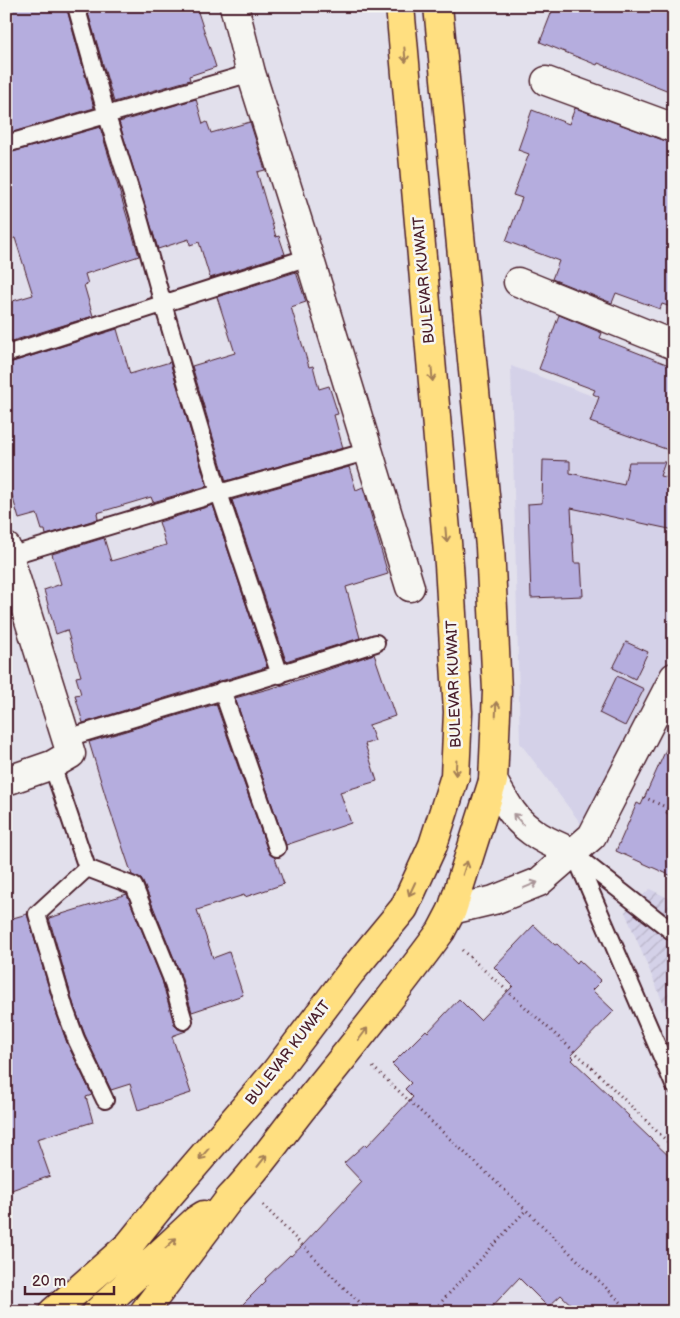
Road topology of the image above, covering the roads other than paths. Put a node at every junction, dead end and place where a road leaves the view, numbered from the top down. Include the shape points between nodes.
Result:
1 (76, 6) edge
2 (234, 6) edge
3 (400, 6) edge
4 (438, 6) edge
5 (251, 73) junction
6 (546, 82) dead end
7 (106, 116) junction
8 (674, 128) edge
9 (6, 144) edge
10 (309, 258) junction
11 (518, 282) dead end
12 (163, 304) junction
13 (674, 345) edge
14 (6, 354) edge
15 (369, 451) junction
16 (219, 493) junction
17 (7, 553) edge
18 (410, 587) dead end
19 (376, 643) dead end
20 (280, 675) junction
21 (672, 686) edge
22 (222, 690) junction
23 (67, 738) junction
24 (52, 765) junction
25 (6, 781) edge
26 (493, 781) junction
27 (277, 848) dead end
28 (574, 853) junction
29 (87, 868) junction
30 (446, 921) junction
31 (674, 933) edge
32 (184, 1021) dead end
33 (674, 1085) edge
34 (105, 1100) dead end
35 (237, 1191) junction
36 (53, 1312) edge
37 (97, 1312) edge
38 (144, 1312) edge

1 - 7 lane
2 - 5 street
3 -> 36 main road, BULEVAR KUWAIT via 449,565 458,712 455,776 433,845 404,908 276,1071 129,1245
26 -> 4 main road via 497,692 490,547
5 - 7 lane
5 - 10 street
6 - 8 street
7 - 9 lane
7 - 12 lane
10 - 12 lane
10 - 15 street
11 - 13 street
12 - 14 lane
12 - 16 lane
15 - 16 lane
15 - 18 street
16 - 17 lane
16 - 20 lane
17 - 23 street
19 - 20 lane
20 - 22 lane
21 - 28 street via 592,836
22 - 23 lane
22 - 27 lane
23 - 24 street via 71,754
24 - 25 street
24 - 29 lane
28 -> 26 street via 526,828
30 -> 26 main road
30 -> 28 street via 539,882
28 - 31 lane
28 - 33 lane
29 - 32 lane via 134,886 171,977
29 - 34 lane via 37,914 70,1024
35 -> 30 main road via 353,1047
37 -> 35 main road via 196,1220
35 - 38 main road

